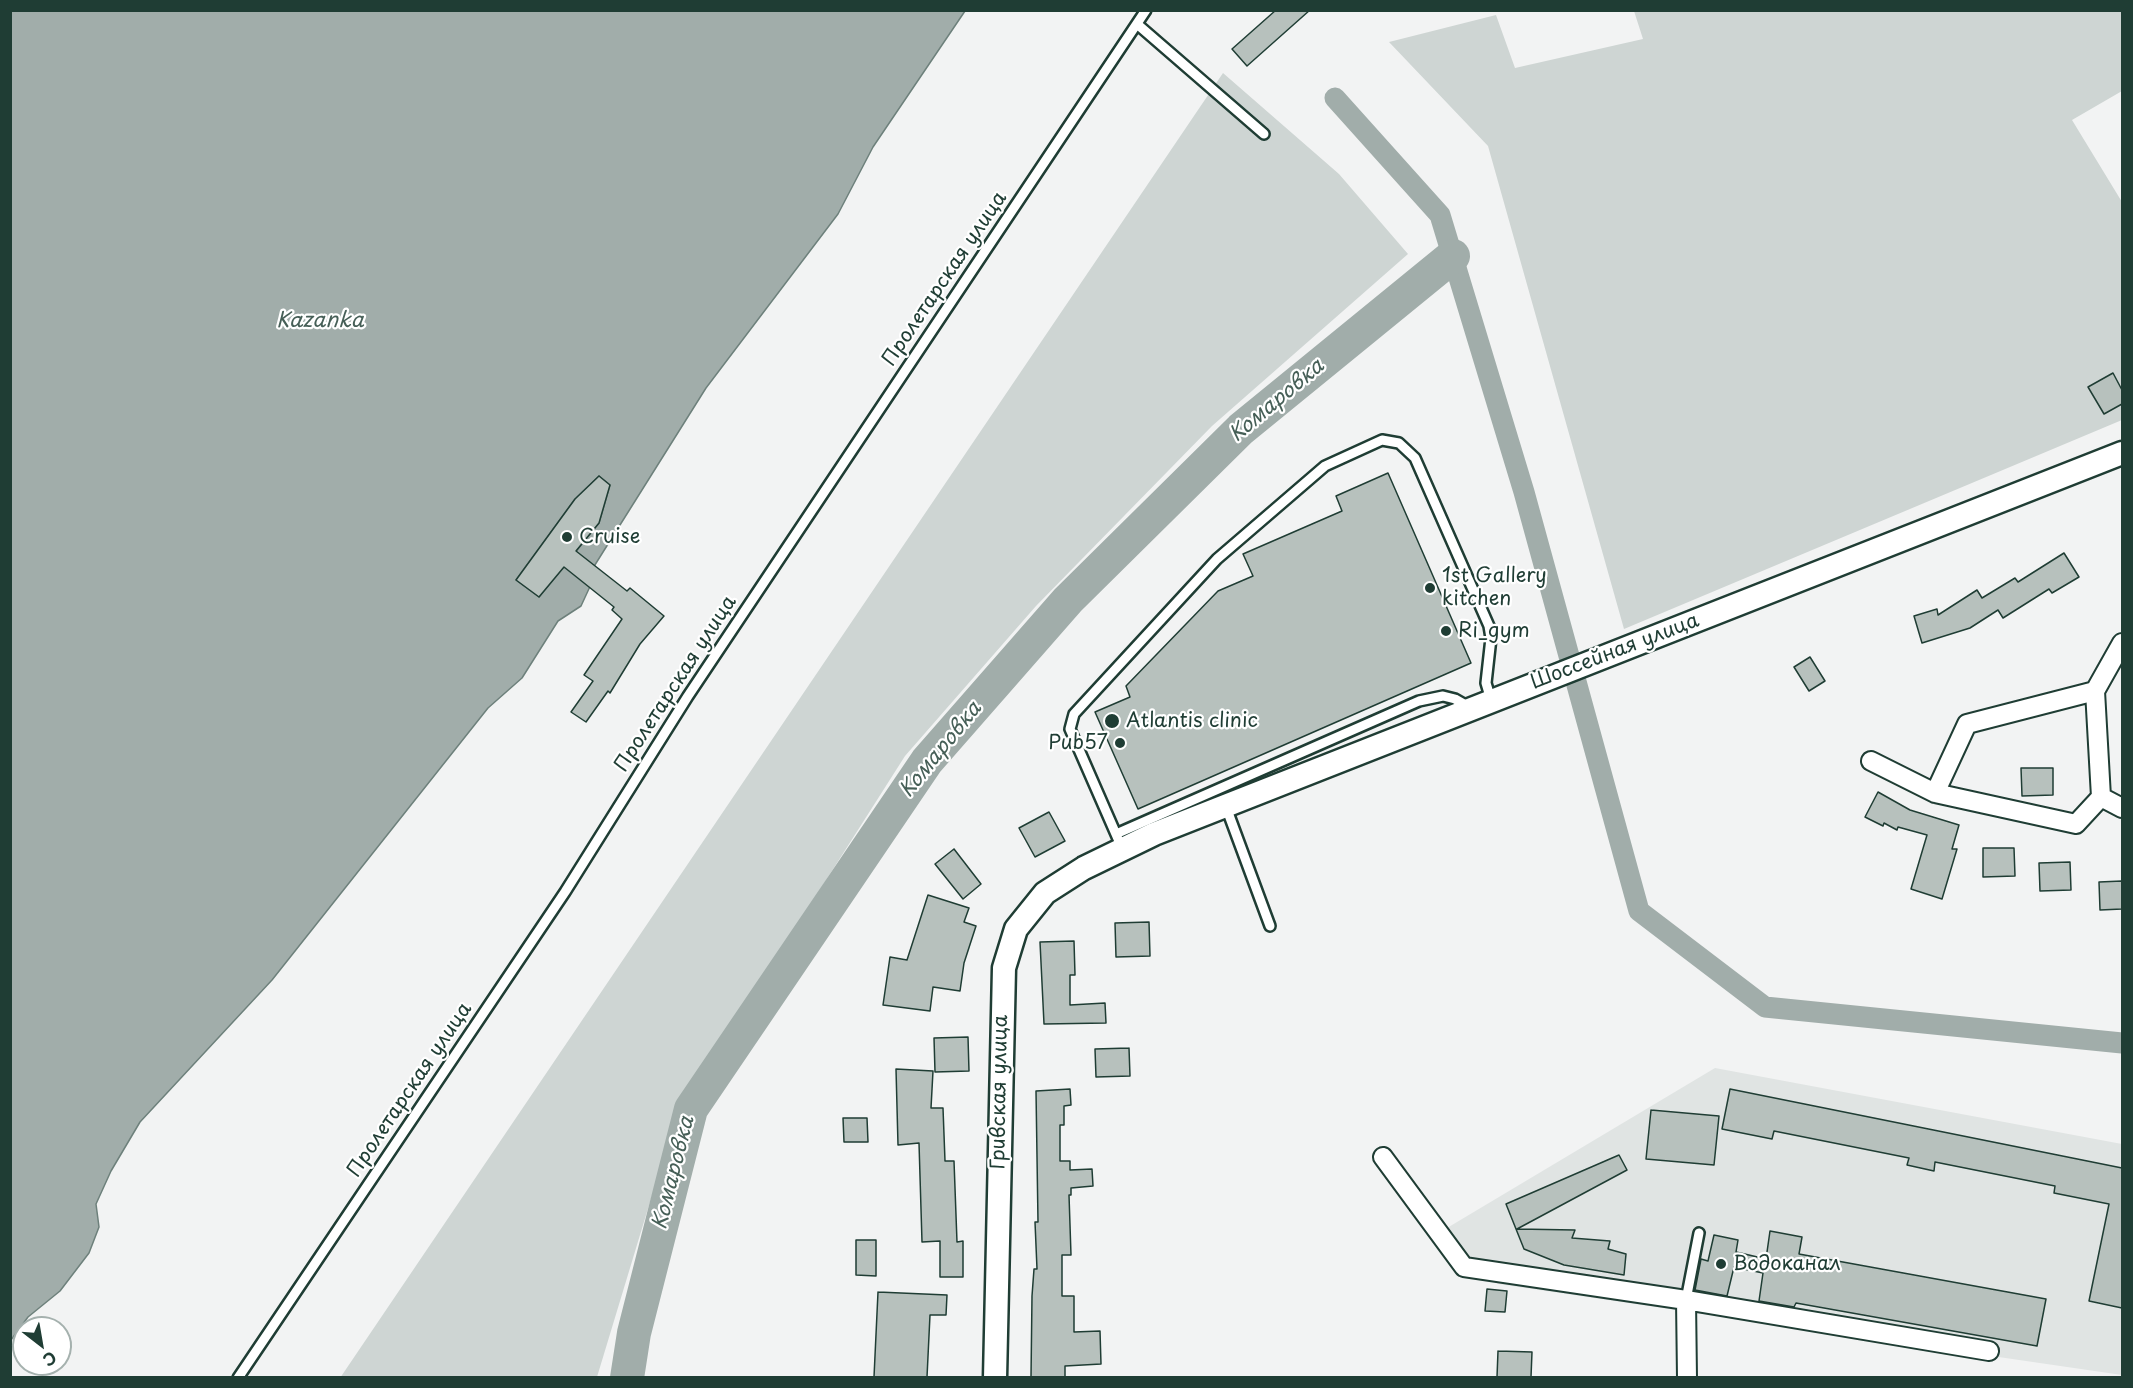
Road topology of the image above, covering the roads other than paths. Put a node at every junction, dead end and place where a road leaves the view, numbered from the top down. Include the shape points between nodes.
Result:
1 (1146, 10) edge
2 (1137, 24) junction
3 (1264, 134) dead end
4 (2122, 453) edge
5 (2122, 643) edge
6 (2095, 691) junction
7 (1481, 705) junction
8 (1871, 761) dead end
9 (1935, 793) junction
10 (2101, 797) junction
11 (1226, 806) junction
12 (2122, 808) edge
13 (1115, 846) junction
14 (1270, 926) dead end
15 (1383, 1157) dead end
16 (1700, 1233) dead end
17 (1686, 1300) junction
18 (1989, 1351) dead end
19 (238, 1377) edge
20 (995, 1377) edge
21 (1687, 1377) edge

1 - 2 lane, Пролетарская улица
2 - 3 lane
2 - 19 lane, Пролетарская улица via 688,696 565,892
4 - 7 street, Шоссейная улица
5 - 6 street
6 - 9 street via 1967,724
6 - 10 street
7 - 11 street, Шоссейная улица
7 - 13 lane via 1443,696 1419,700
7 - 13 lane via 1491,638 1489,626 1415,458 1399,443 1382,440 1325,466 1217,559 1074,714 1070,729
8 - 9 street
9 - 10 street via 2076,824
10 - 12 street
11 - 13 street, Шоссейная улица
11 - 14 lane
13 - 20 street, Гривская улица via 1033,905 1016,929 1004,968
15 - 17 street via 1464,1267
16 - 17 lane
17 - 18 street
17 - 21 street

